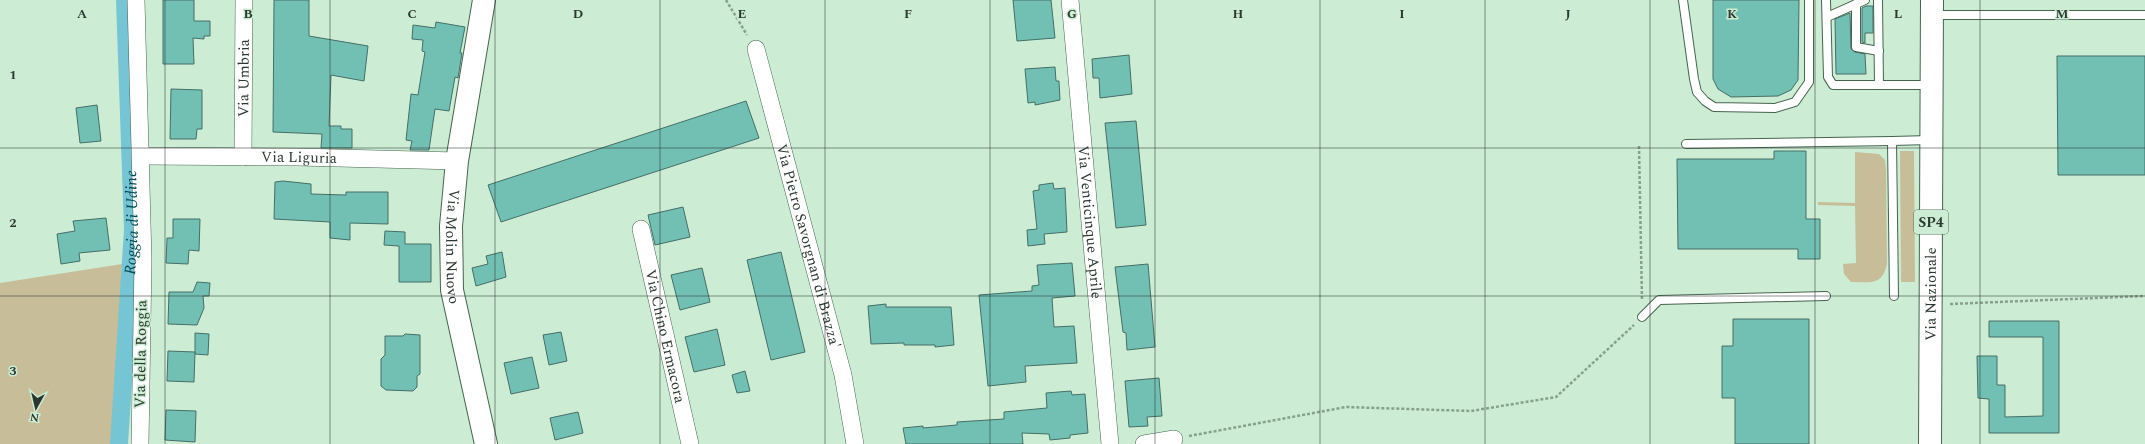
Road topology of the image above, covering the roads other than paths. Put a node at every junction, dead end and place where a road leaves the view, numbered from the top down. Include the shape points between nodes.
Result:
1 (136, 0) edge
2 (244, 0) edge
3 (484, 0) edge
4 (1070, 0) edge
5 (1683, 0) edge
6 (1809, 0) edge
7 (1826, 0) edge
8 (1865, 0) edge
9 (1878, 0) edge
10 (1856, 4) junction
11 (1932, 7) edge
12 (2145, 15) edge
13 (1827, 17) junction
14 (756, 49) road end
15 (1879, 52) junction
16 (1879, 85) junction
17 (1932, 86) junction
18 (1932, 140) junction
19 (1892, 141) junction
20 (1686, 144) dead end
21 (141, 156) junction
22 (243, 157) junction
23 (457, 161) junction
24 (641, 229) dead end
25 (1826, 296) dead end
26 (1894, 296) dead end
27 (1642, 317) road end
28 (1174, 439) road end
29 (140, 444) edge
30 (486, 444) edge
31 (690, 444) edge
32 (855, 444) edge
33 (1110, 444) edge
34 (1144, 444) edge
35 (1930, 444) edge

1 - 21 street, Via della Roggia
2 - 22 street, Via Umbria
3 - 23 main road, Via Molin Nuovo
4 - 33 street, Via Venticinque Aprile
5 - 6 lane via 1694,79 1698,92 1705,101 1714,107 1775,108 1795,102 1809,82
7 - 13 lane
8 - 10 lane
9 - 15 lane
10 - 13 lane
10 - 15 lane via 1856,47
11 - 12 lane
11 - 17 main road, Via Nazionale / SP4
13 - 16 lane via 1828,77 1833,85
14 - 32 street, Via Pietro Savorgnan di Brazza' via 843,375
15 - 16 lane
16 - 17 lane
17 - 18 main road, Via Nazionale / SP4
18 - 19 lane
18 - 35 main road, Via Nazionale / SP4
19 - 20 lane
19 - 26 lane
21 - 22 street, Via Liguria
21 - 29 street, Via della Roggia via 143,260
22 - 23 street, Via Liguria
23 - 30 main road, Via Molin Nuovo via 451,226 452,290
24 - 31 street, Via Chino Ermacora
25 - 27 lane via 1659,300
28 - 34 street

